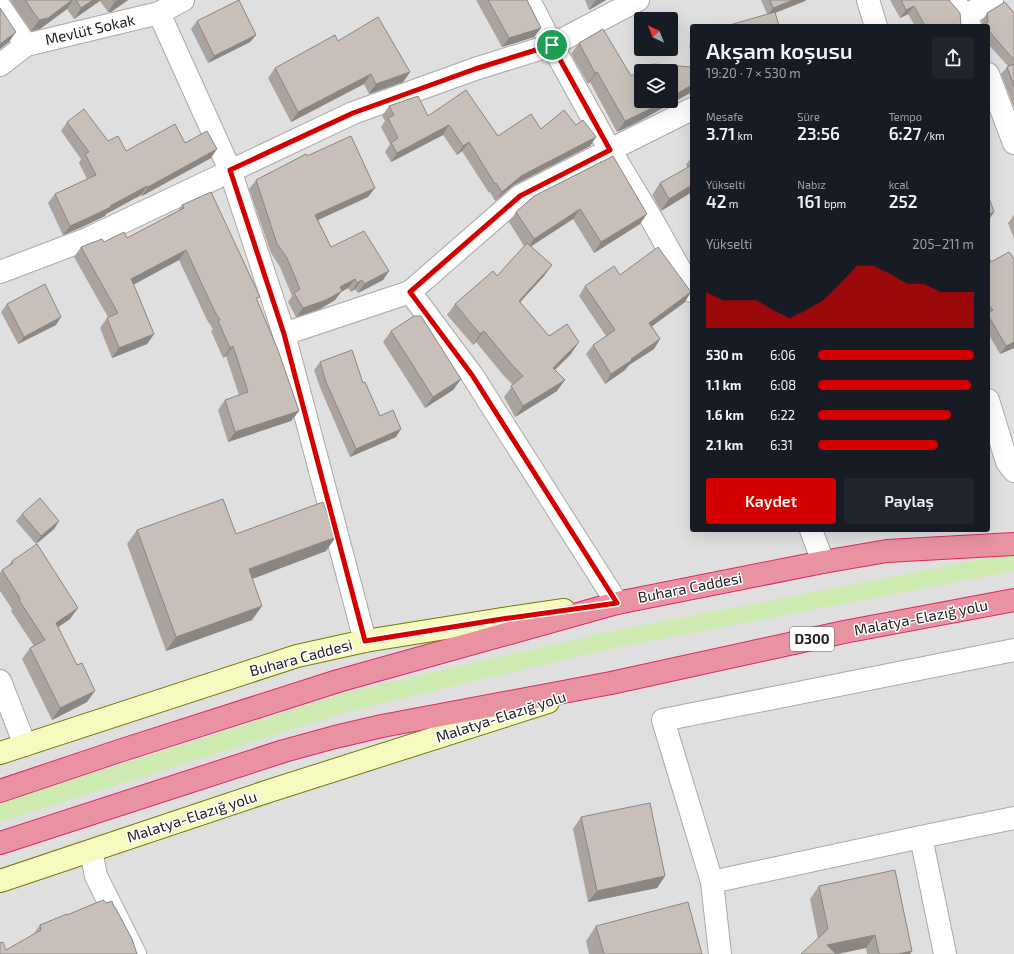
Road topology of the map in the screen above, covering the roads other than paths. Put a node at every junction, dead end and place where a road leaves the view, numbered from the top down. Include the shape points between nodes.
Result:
1 (183, 0) edge
2 (530, 0) edge
3 (638, 0) edge
4 (868, 0) edge
5 (992, 0) edge
6 (0, 7) edge
7 (159, 13) junction
8 (963, 14) edge
9 (875, 24) edge
10 (26, 45) junction
11 (552, 45) junction
12 (0, 65) edge
13 (990, 79) edge
14 (690, 111) edge
15 (1014, 143) edge
16 (610, 150) junction
17 (230, 170) junction
18 (0, 272) edge
19 (690, 288) edge
20 (410, 292) junction
21 (284, 334) junction
22 (990, 407) edge
23 (1014, 471) edge
24 (812, 532) edge
25 (1014, 544) edge
26 (823, 562) junction
27 (1014, 600) edge
28 (617, 603) junction
29 (365, 641) junction
30 (1014, 650) edge
31 (0, 681) edge
32 (611, 683) junction
33 (25, 745) junction
34 (0, 753) edge
35 (0, 791) edge
36 (1014, 818) edge
37 (921, 837) junction
38 (0, 843) edge
39 (91, 851) junction
40 (0, 881) edge
41 (712, 882) junction
42 (135, 954) edge
43 (720, 954) edge
44 (945, 954) edge

1 - 7 street, Mevlüt Sokak
2 - 11 street
3 - 11 street
4 - 9 street
5 - 8 street
6 - 10 street
7 - 10 street, Mevlüt Sokak
7 - 17 street
10 - 12 street, Mevlüt Sokak
11 - 16 street
11 - 17 street via 475,69 353,113
13 - 15 street
14 - 16 street
16 - 19 street
16 - 20 street via 520,196
17 - 18 street via 87,239
17 - 21 street
20 - 21 street
20 - 28 street via 472,375
21 - 29 street
22 - 23 street via 1007,462
24 - 26 street
25 - 26 highway, Buhara Caddesi via 887,550
26 - 28 highway, Buhara Caddesi
27 - 32 highway, Malatya-Elazığ yolu / D300 via 844,632
28 - 29 main road, Buhara Caddesi
28 - 35 highway via 338,681
29 - 33 main road, Buhara Caddesi via 297,656
30 - 41 street via 663,720
31 - 33 street
32 - 38 highway via 390,724 335,737 284,751
32 - 39 main road, Malatya-Elazığ yolu / D300 via 269,791
33 - 34 main road, Buhara Caddesi
36 - 37 street
37 - 41 street
37 - 44 street
39 - 40 main road, Malatya-Elazığ yolu / D300
39 - 42 street via 96,876
41 - 43 street

